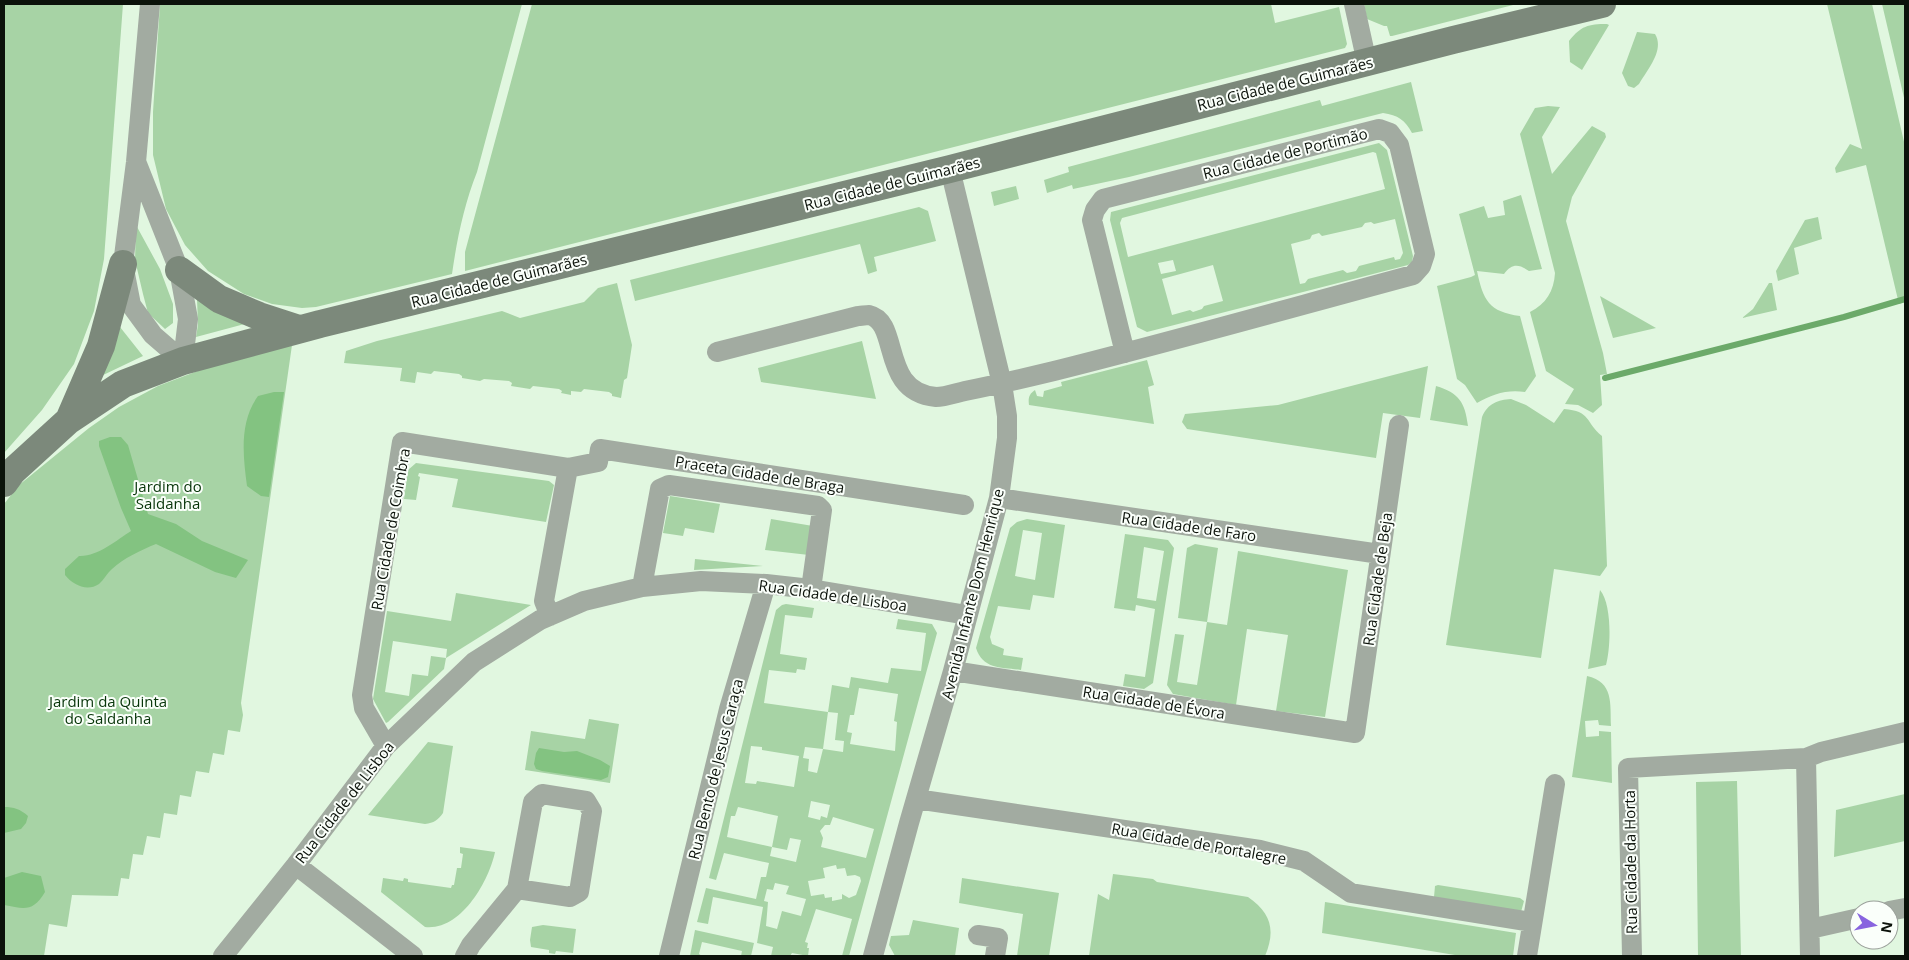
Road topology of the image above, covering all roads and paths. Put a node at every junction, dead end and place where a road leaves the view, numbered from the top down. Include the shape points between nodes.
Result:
1 (150, 4) edge
2 (1354, 4) edge
3 (1602, 4) edge
4 (1367, 62) junction
5 (136, 162) junction
6 (950, 169) junction
7 (123, 264) junction
8 (179, 270) junction
9 (299, 329) junction
10 (718, 352) dead end
11 (1125, 353) junction
12 (183, 360) junction
13 (1002, 384) junction
14 (69, 420) junction
15 (1399, 425) dead end
16 (568, 468) junction
17 (4, 483) edge
18 (998, 498) junction
19 (964, 505) dead end
20 (1380, 554) junction
21 (766, 584) junction
22 (642, 587) junction
23 (811, 589) junction
24 (967, 615) junction
25 (550, 616) junction
26 (953, 671) junction
27 (1905, 732) edge
28 (1355, 733) joint
29 (386, 746) junction
30 (1806, 758) junction
31 (1554, 784) dead end
32 (916, 798) junction
33 (296, 865) junction
34 (517, 889) junction
35 (1849, 920) edge
36 (1532, 922) junction
37 (1810, 929) junction
38 (978, 935) dead end
39 (223, 956) edge
40 (413, 956) edge
41 (465, 956) edge
42 (669, 956) edge
43 (873, 956) edge
44 (995, 956) edge
45 (1527, 956) edge
46 (1632, 956) edge
47 (1810, 956) edge

1 - 5 street
2 - 4 street
3 - 4 main road, Rua Cidade de Guimarães
4 - 6 main road, Rua Cidade de Guimarães
5 - 7 street
5 - 8 street
6 - 9 main road, Rua Cidade de Guimarães
6 - 13 street, Avenida Infante Dom Henrique
7 - 12 street via 131,305 153,335
7 - 14 main road via 101,346
8 - 9 main road via 219,299
8 - 12 street via 188,319
9 - 12 main road, Rua Cidade de Guimarães
10 - 13 street, Rua Cidade de Portimão via 869,315 879,321 886,332 900,377 923,395 938,397
11 - 11 street, Rua Cidade de Portimão via 1413,274 1421,266 1425,254 1399,145 1390,133 1379,129 1103,199 1092,220
11 - 13 street, Rua Cidade de Portimão
12 - 14 main road, Rua Cidade de Guimarães via 123,384
13 - 18 street, Avenida Infante Dom Henrique via 1007,416
14 - 17 main road, Rua Cidade de Guimarães
15 - 20 street, Rua Cidade de Beja
16 - 19 street, Praceta Cidade de Braga via 598,462 600,449
16 - 25 street via 544,601
16 - 29 street, Rua Cidade de Coimbra via 402,442 362,695 364,708
18 - 20 street, Rua Cidade de Faro
18 - 24 street, Avenida Infante Dom Henrique
20 - 28 street, Rua Cidade de Beja
21 - 22 street, Rua Cidade de Lisboa via 701,581
21 - 23 street, Rua Cidade de Lisboa
21 - 42 street, Rua Bento de Jesus Caraça via 730,709
22 - 23 street, Praceta Cidade de Braga via 660,489 669,484 818,506 822,510
22 - 25 street, Rua Cidade de Lisboa via 584,601
23 - 24 street, Rua Cidade de Lisboa
24 - 26 street, Avenida Infante Dom Henrique
25 - 29 street, Rua Cidade de Lisboa via 474,662
26 - 28 street, Rua Cidade de Évora
26 - 32 street, Avenida Infante Dom Henrique
27 - 30 street
29 - 33 street, Rua Cidade de Lisboa
30 - 37 street
30 - 46 street, Rua Cidade da Horta via 1628,768
31 - 36 street
32 - 36 street, Rua Cidade de Portalegre via 1260,850 1304,861 1351,893
32 - 43 street, Avenida Infante Dom Henrique
33 - 39 street, Rua Cidade de Lisboa
33 - 40 street
34 - 34 street via 570,897 579,892 592,811 586,801 542,794 533,802
34 - 41 street
35 - 37 street
36 - 45 street
37 - 47 street
38 - 44 street via 998,938

